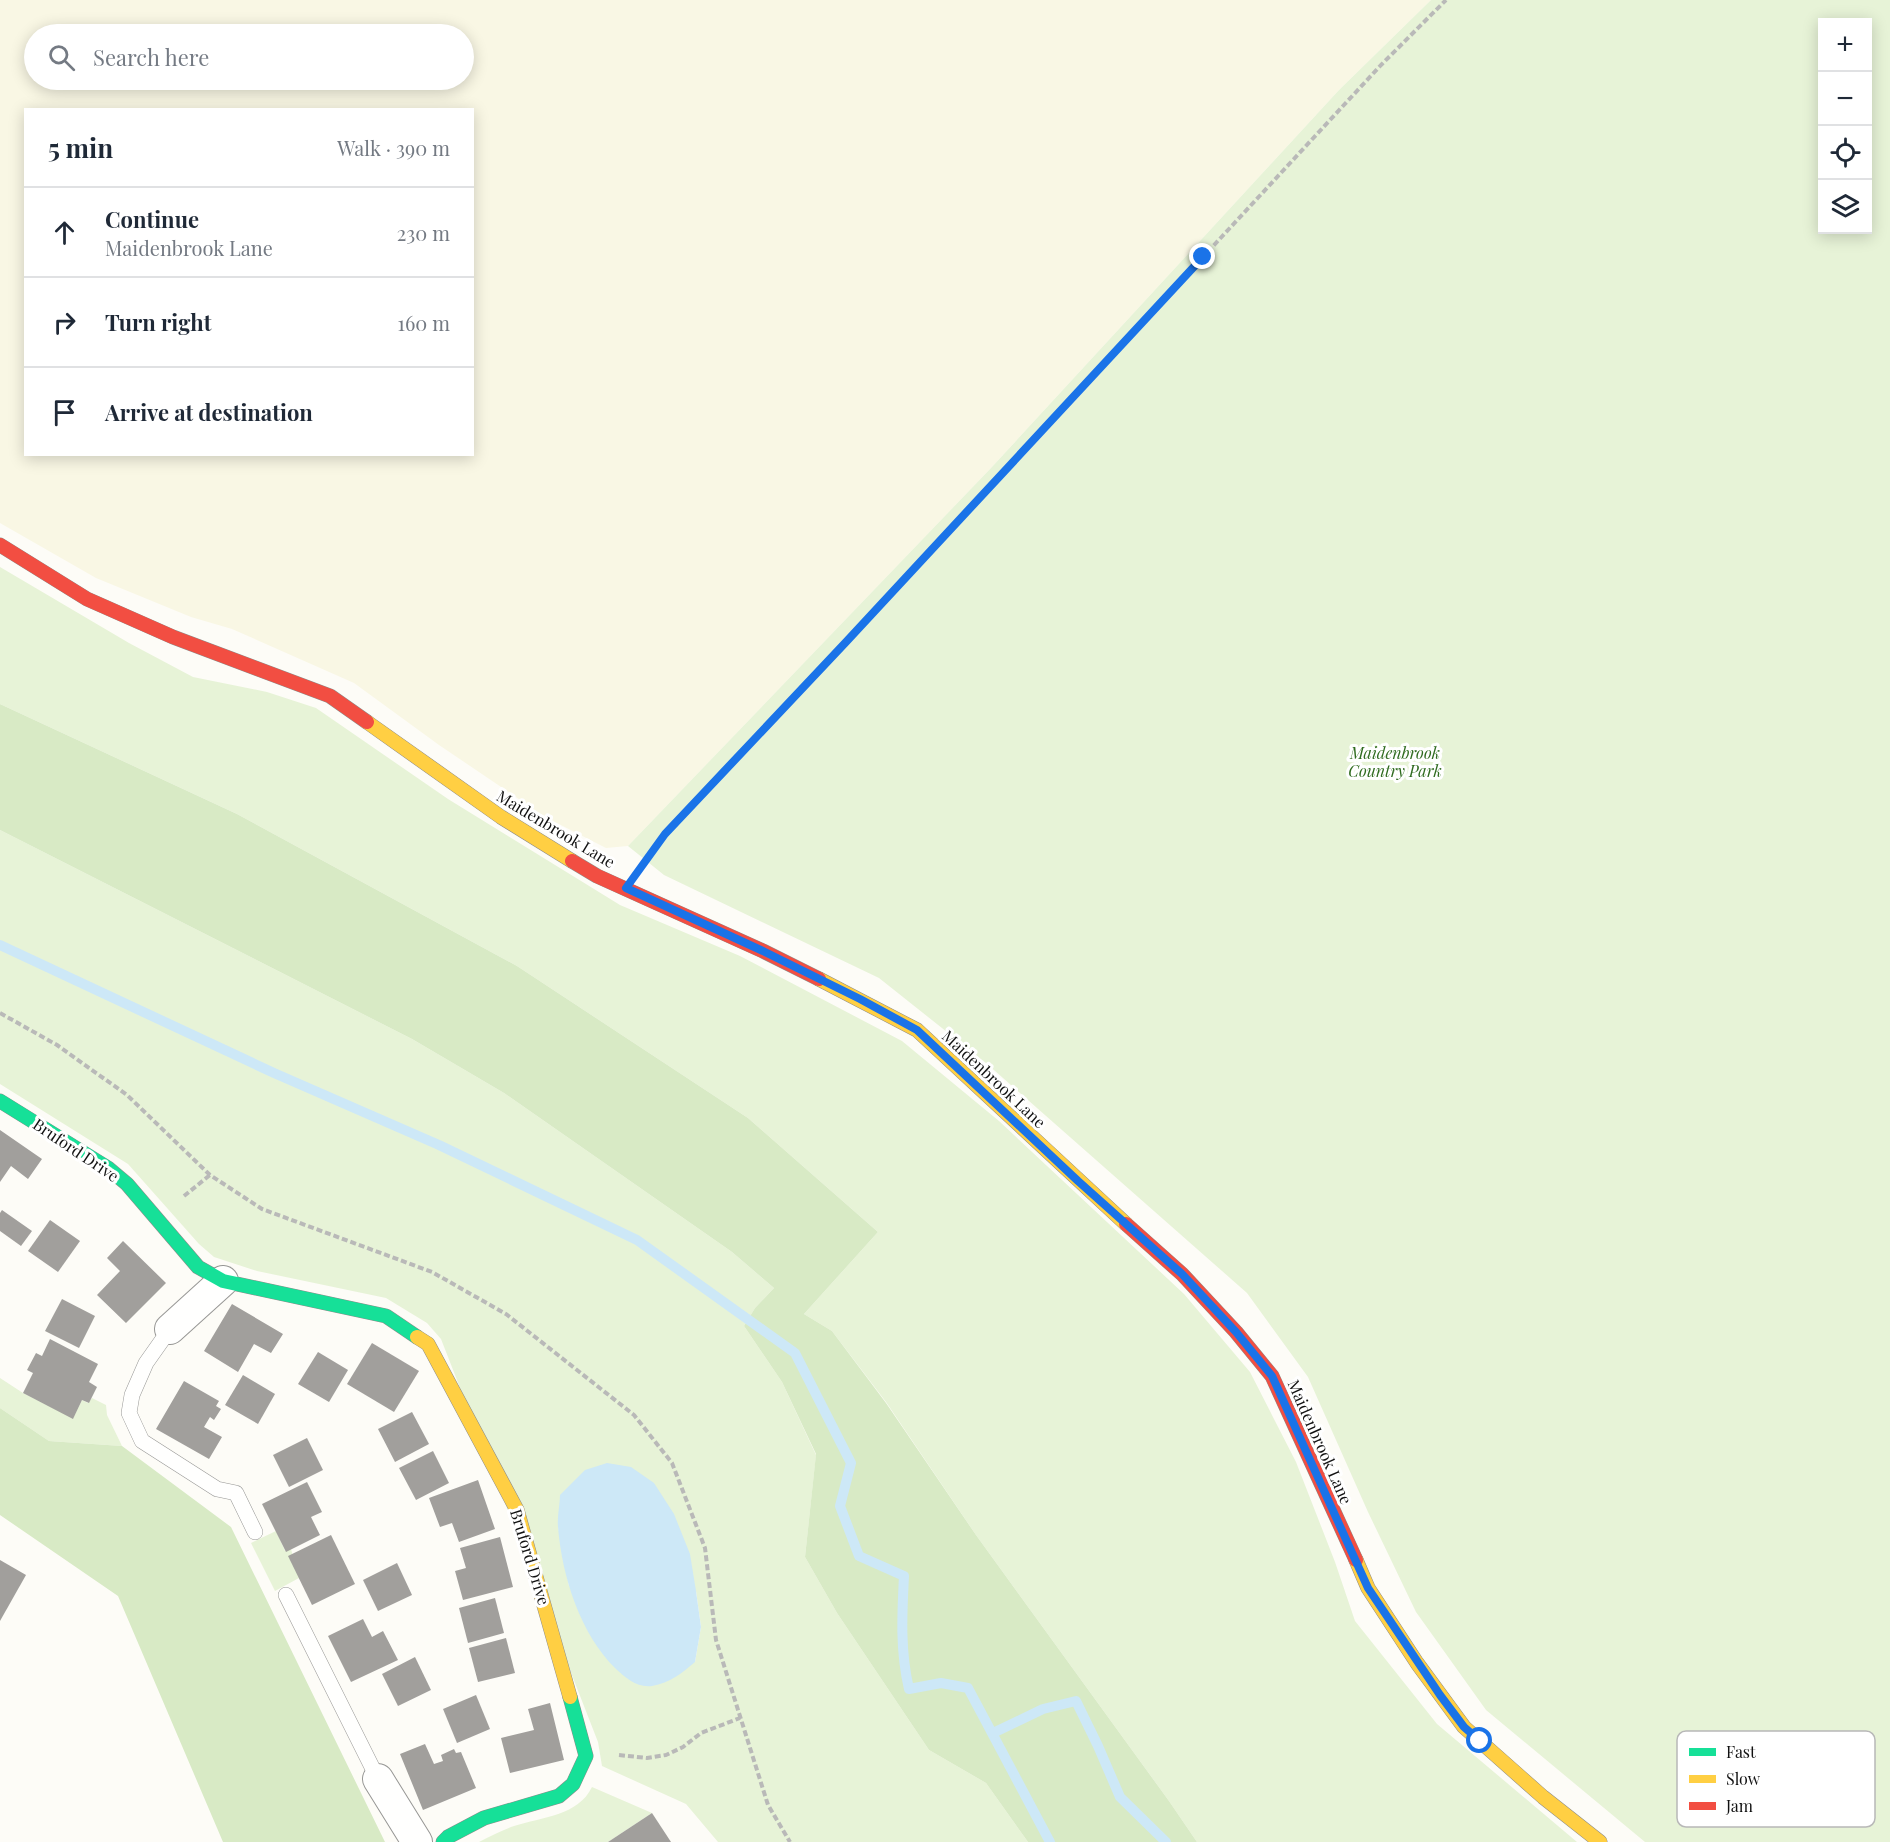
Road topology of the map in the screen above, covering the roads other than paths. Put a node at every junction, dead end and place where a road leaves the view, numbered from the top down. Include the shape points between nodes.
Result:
1 (0, 545) edge
2 (0, 1101) edge
3 (223, 1281) junction
4 (170, 1329) joint
5 (255, 1532) dead end
6 (286, 1594) dead end
7 (378, 1779) joint
8 (417, 1842) edge
9 (443, 1842) edge
10 (1600, 1842) edge

1 - 10 street, Maidenbrook Lane via 87,599 173,637 330,696 501,817 597,876 774,957 917,1030 1182,1274 1236,1332 1272,1376 1368,1588 1417,1663 1464,1727
2 - 3 street, Bruford Drive via 108,1168 127,1184 198,1267
3 - 4 street
3 - 9 street, Bruford Drive via 386,1316 428,1344 517,1510 586,1756 573,1785 560,1796 484,1818
4 - 5 lane via 146,1363 129,1413 142,1441 217,1489 236,1493
6 - 7 lane
7 - 8 street

